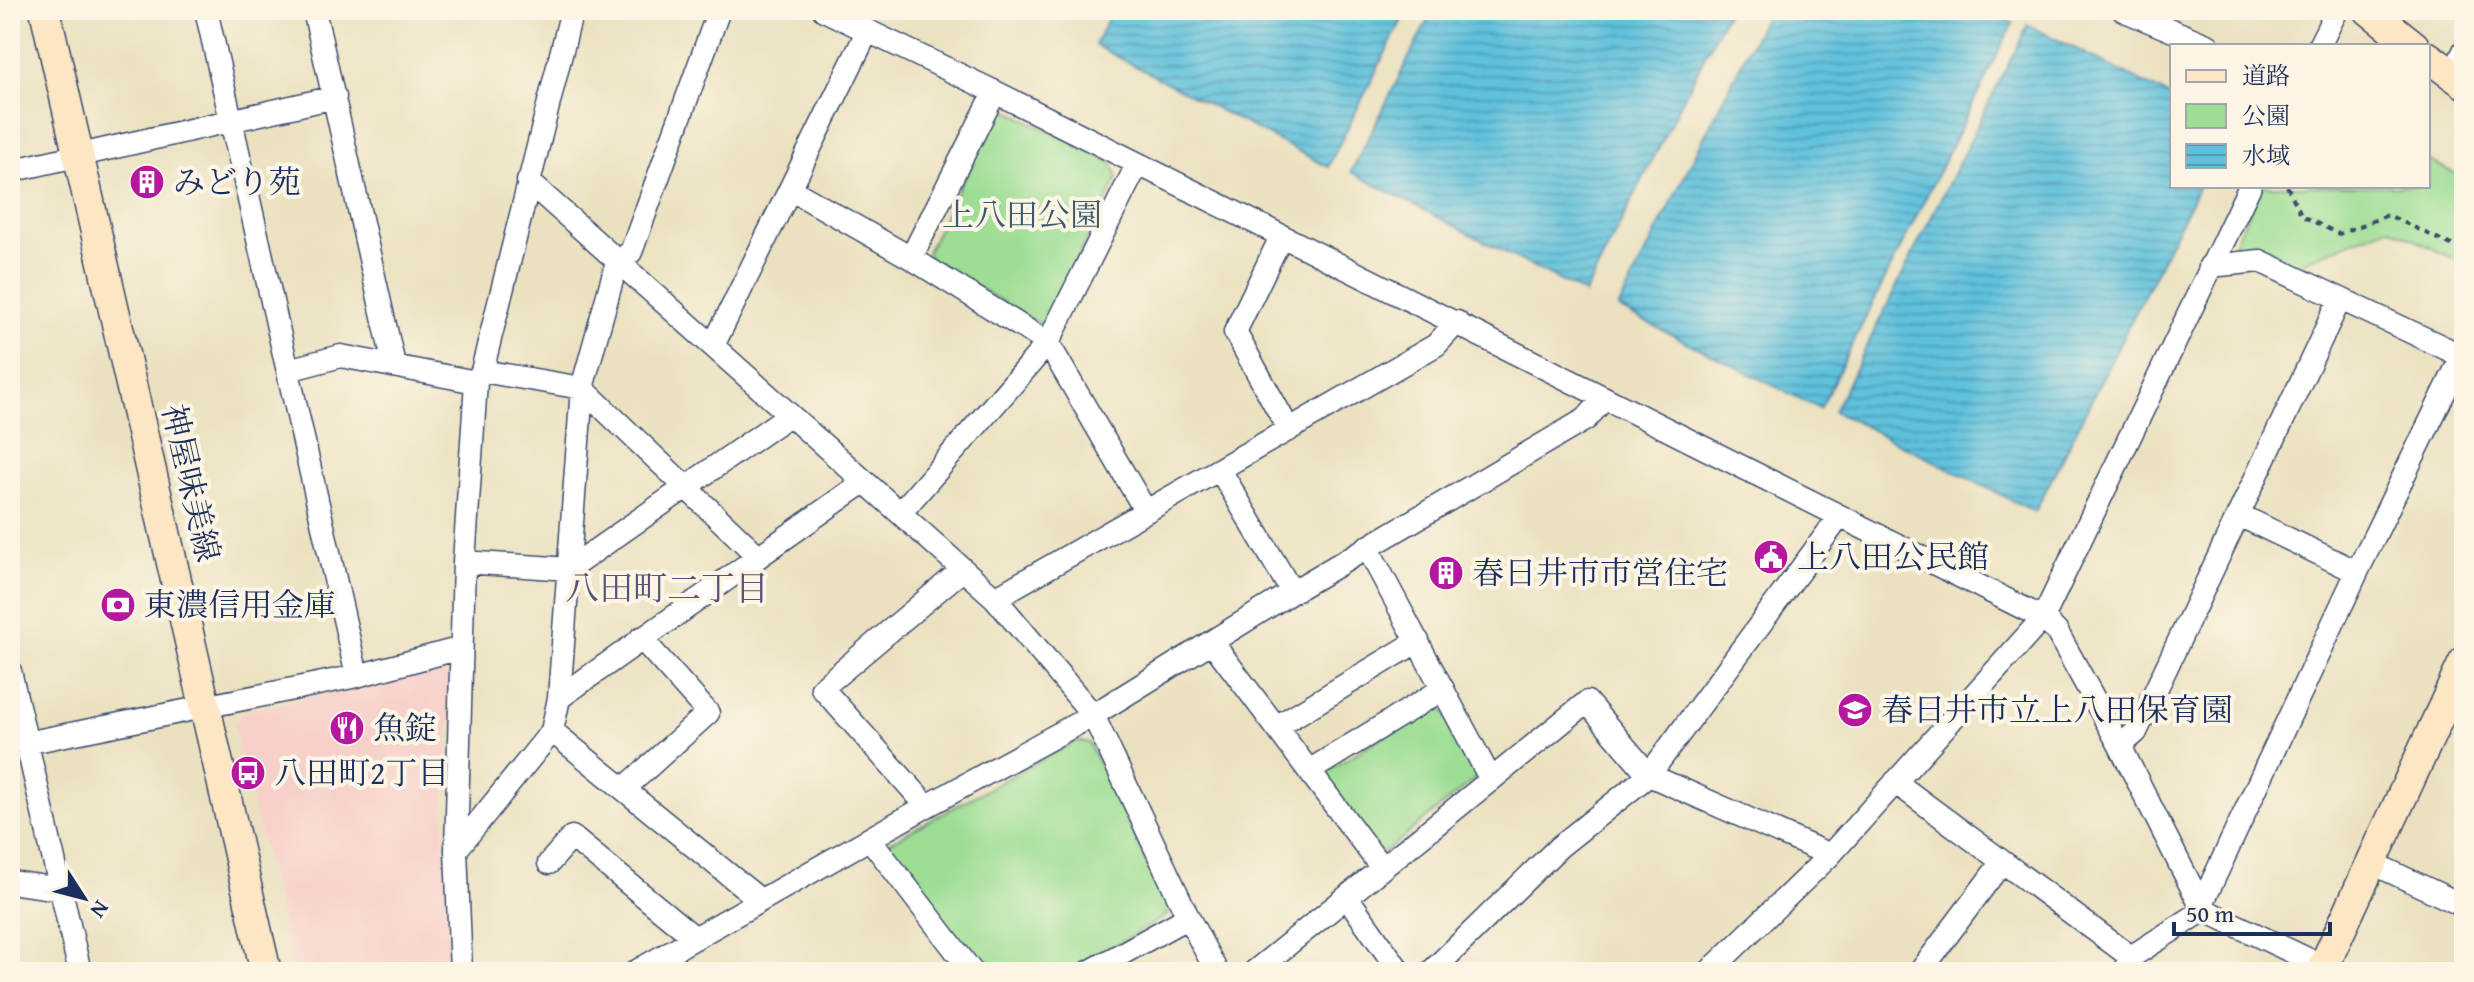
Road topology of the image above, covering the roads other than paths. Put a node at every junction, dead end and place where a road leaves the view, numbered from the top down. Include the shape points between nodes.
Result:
1 (45, 10) edge
2 (206, 10) edge
3 (314, 10) edge
4 (572, 10) edge
5 (719, 10) edge
6 (824, 10) edge
7 (2123, 10) edge
8 (2337, 10) edge
9 (2369, 10) edge
10 (867, 32) junction
11 (2204, 44) edge
12 (2320, 44) edge
13 (2412, 44) edge
14 (2430, 58) edge
15 (2460, 70) edge
16 (995, 92) junction
17 (335, 97) junction
18 (231, 119) junction
19 (79, 155) junction
20 (1137, 165) junction
21 (10, 171) edge
22 (528, 181) junction
23 (2249, 188) edge
24 (790, 189) junction
25 (1281, 237) junction
26 (911, 258) junction
27 (617, 262) junction
28 (2210, 266) junction
29 (2340, 299) junction
30 (1457, 322) junction
31 (1048, 343) junction
32 (713, 346) junction
33 (2463, 356) edge
34 (394, 365) junction
35 (288, 370) junction
36 (479, 377) junction
37 (582, 388) junction
38 (1605, 398) junction
39 (789, 415) junction
40 (1289, 430) junction
41 (1220, 470) junction
42 (864, 482) junction
43 (685, 487) junction
44 (1145, 510) junction
45 (901, 512) junction
46 (2239, 515) junction
47 (1840, 516) junction
48 (1367, 547) junction
49 (758, 556) junction
50 (464, 562) junction
51 (569, 569) junction
52 (962, 570) junction
53 (2357, 572) junction
54 (1292, 592) junction
55 (995, 598) junction
56 (2043, 618) junction
57 (641, 638) junction
58 (1418, 641) junction
59 (1212, 642) junction
60 (461, 648) junction
61 (2464, 662) edge
62 (10, 671) edge
63 (357, 676) junction
64 (1443, 689) junction
65 (559, 698) junction
66 (205, 705) junction
67 (1093, 715) junction
68 (1276, 727) junction
69 (552, 731) junction
70 (18, 741) edge
71 (2120, 746) junction
72 (1309, 771) junction
73 (1649, 775) junction
74 (1491, 780) junction
75 (1895, 782) junction
76 (625, 788) junction
77 (927, 806) junction
78 (870, 839) junction
79 (456, 850) junction
80 (1830, 855) junction
81 (2002, 862) junction
82 (2370, 862) junction
83 (549, 863) dead end
84 (1382, 868) junction
85 (10, 882) edge
86 (60, 889) junction
87 (1347, 897) junction
88 (760, 900) junction
89 (2464, 906) edge
90 (2202, 908) junction
91 (1188, 917) junction
92 (695, 938) junction
93 (2127, 965) edge
94 (1438, 970) edge
95 (2322, 970) edge
96 (80, 972) edge
97 (266, 972) edge
98 (461, 972) edge
99 (635, 972) edge
100 (972, 972) edge
101 (1089, 972) edge
102 (1217, 972) edge
103 (1254, 972) edge
104 (1400, 972) edge
105 (1709, 972) edge
106 (1920, 972) edge

1 - 19 main road, 神屋味美線
2 - 18 street
3 - 17 street
4 - 22 street
5 - 27 street via 631,252
6 - 10 street
7 - 11 street
8 - 12 street
9 - 13 main road
10 - 16 street
10 - 24 street
14 - 15 main road
16 - 20 street
16 - 26 street
17 - 18 street
17 - 34 street
18 - 19 street
18 - 35 street
19 - 21 street
19 - 66 main road, 神屋味美線
20 - 25 street
20 - 31 street
22 - 27 street
22 - 36 street
23 - 28 street
24 - 26 street
24 - 32 street
25 - 30 street
25 - 40 street via 1235,332
26 - 31 street
27 - 32 street
27 - 37 street
28 - 29 street via 2260,261
28 - 56 street
29 - 33 street
29 - 46 street
30 - 38 street
30 - 40 street via 1436,345
31 - 44 street
31 - 45 street
32 - 39 street
33 - 53 street
34 - 35 street via 341,356
34 - 36 street
35 - 63 street
36 - 37 street
36 - 50 street
37 - 43 street
37 - 51 street
38 - 47 street
38 - 48 street via 1586,419
39 - 42 street
39 - 43 street
40 - 41 street
41 - 44 street
41 - 54 street
42 - 45 street
42 - 49 street
43 - 49 street
43 - 51 street
44 - 55 street
45 - 52 street
46 - 53 street
46 - 71 street via 2136,732
47 - 56 street
47 - 73 street
48 - 54 street
48 - 58 street
49 - 57 street
50 - 51 street
50 - 60 street
51 - 65 street
52 - 55 street
52 - 77 street via 822,688
53 - 90 street
54 - 59 street
55 - 67 street
56 - 71 street via 2057,632
56 - 75 street
57 - 65 street
57 - 76 street via 708,713
58 - 64 street
58 - 68 street
59 - 67 street
59 - 68 street
60 - 63 street
60 - 79 street
61 - 82 main road
62 - 70 street
63 - 66 street
64 - 72 street
64 - 74 street
65 - 69 street
66 - 70 street
66 - 97 main road, 神屋味美線
67 - 77 street
67 - 91 street
68 - 72 street
69 - 76 street
69 - 79 street
70 - 86 street
71 - 90 street
72 - 84 street
73 - 74 street via 1587,702
73 - 80 street
73 - 94 street via 1559,847
74 - 84 street
75 - 80 street
75 - 81 street
76 - 88 street
77 - 78 street
78 - 88 street
78 - 100 street
79 - 98 street
80 - 105 street
81 - 93 street
81 - 106 street
82 - 89 street
82 - 95 main road
83 - 92 street via 572,837
84 - 87 street
85 - 86 street
86 - 96 street
87 - 103 street
87 - 104 street
88 - 92 street
90 - 93 street
90 - 95 street
91 - 101 street
91 - 102 street
92 - 99 street

